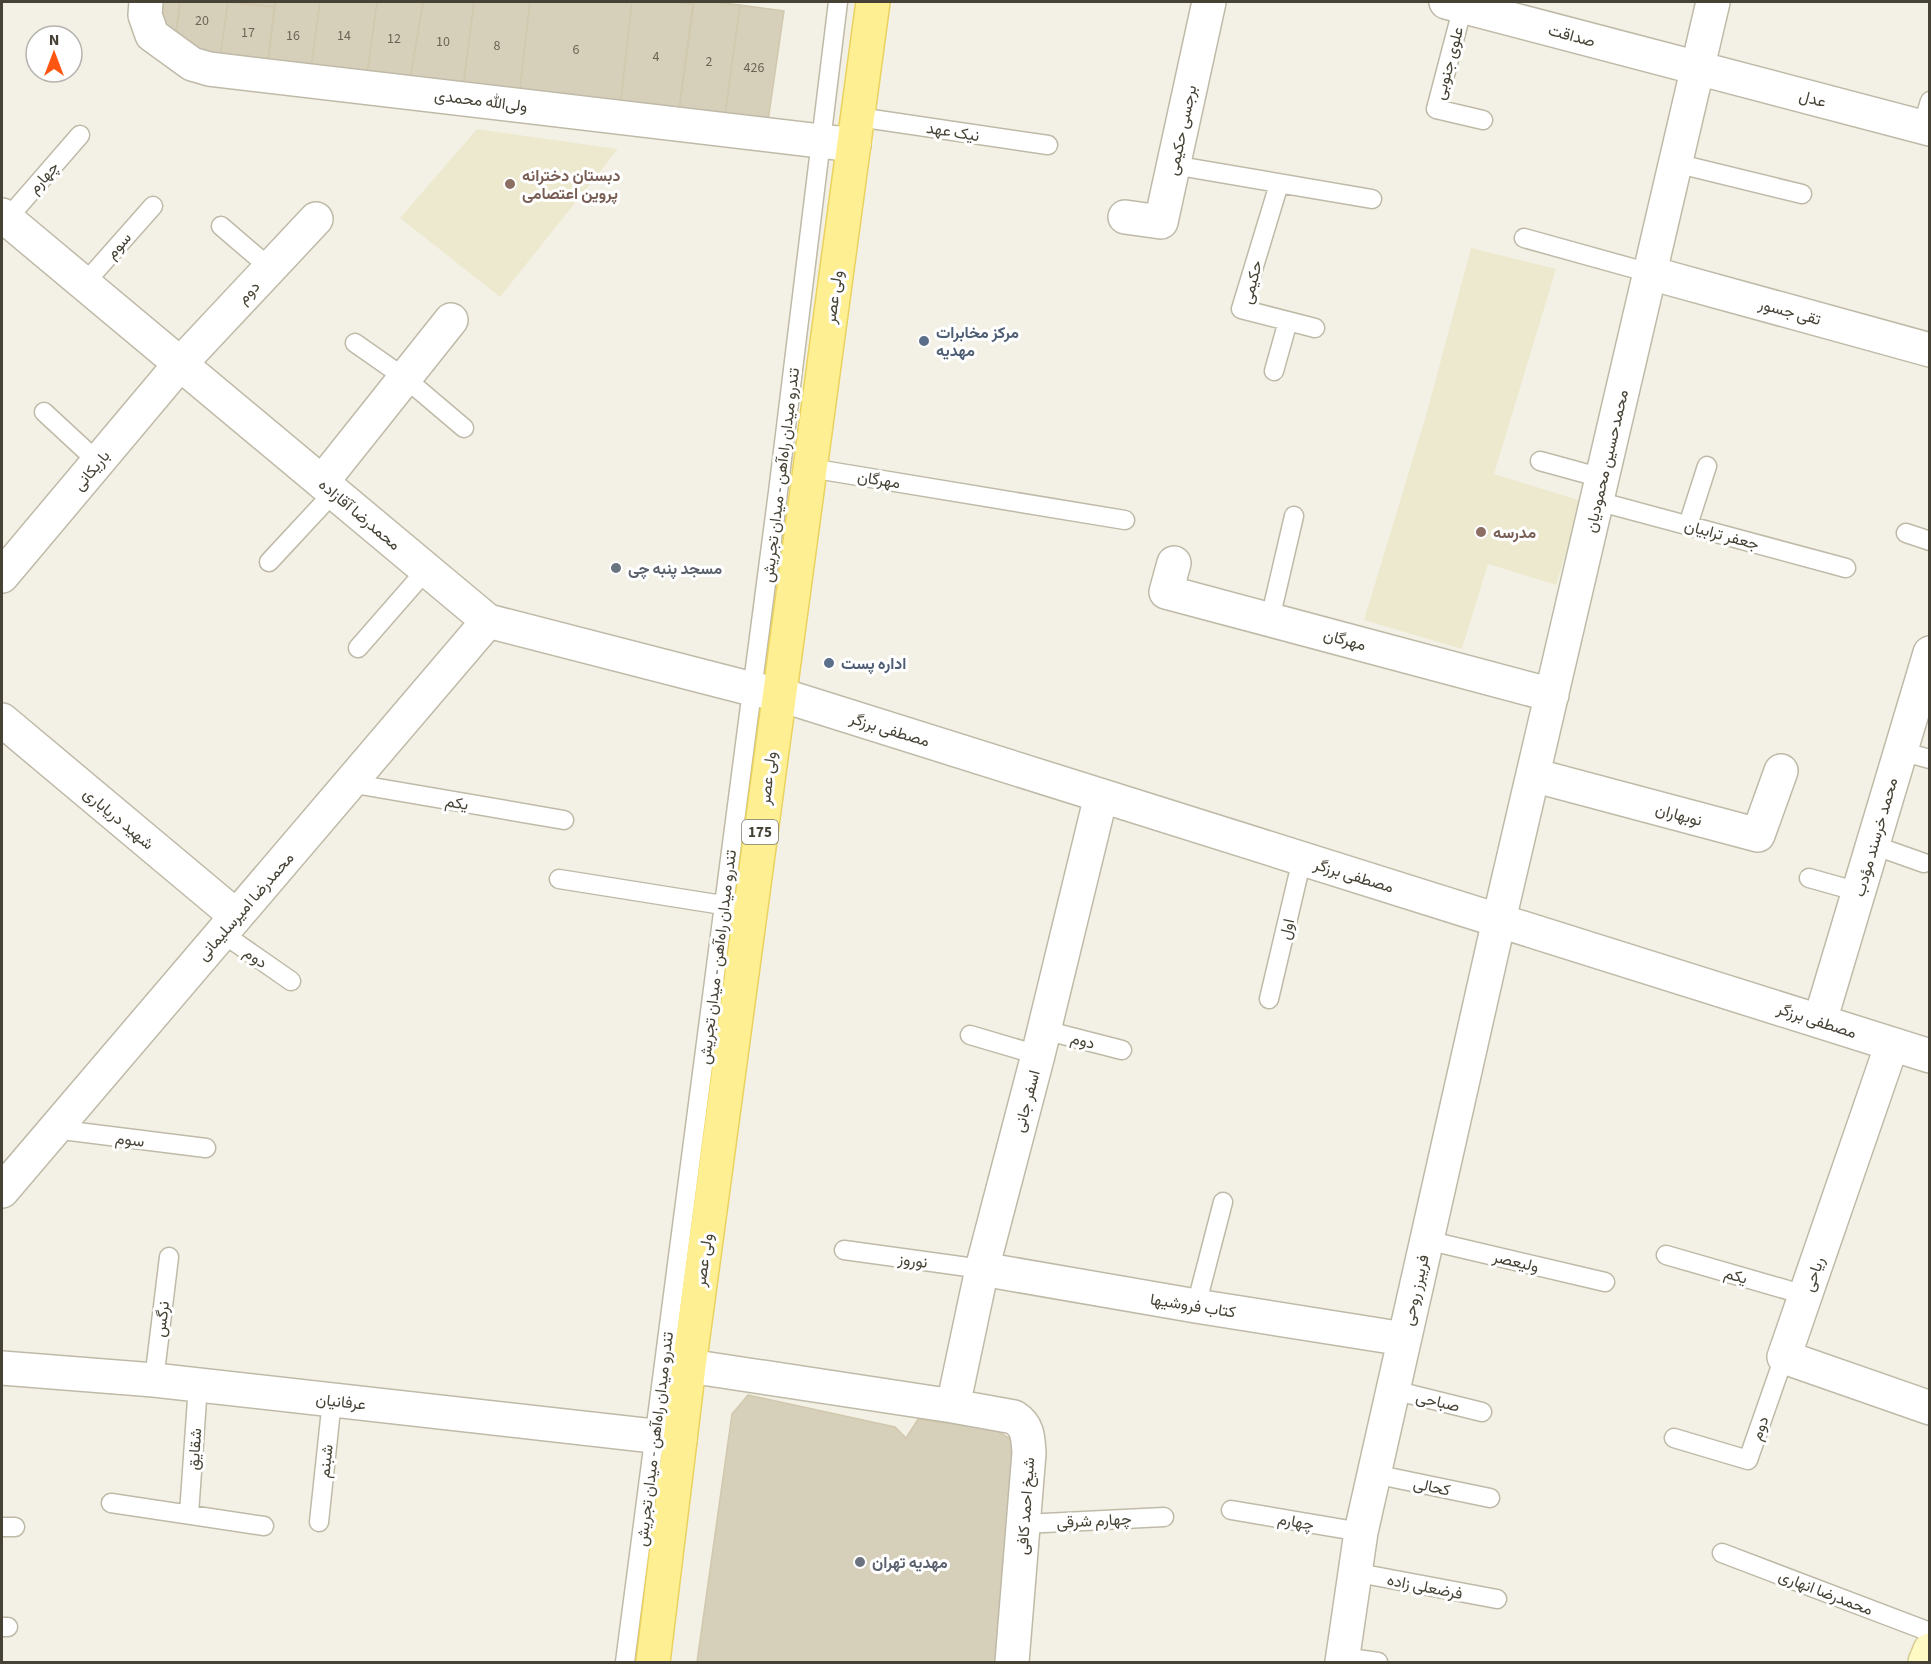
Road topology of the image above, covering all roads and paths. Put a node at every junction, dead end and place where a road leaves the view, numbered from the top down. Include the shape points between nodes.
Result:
1 (146, 2) edge
2 (838, 2) edge
3 (873, 2) edge
4 (1209, 2) edge
5 (1713, 2) edge
6 (1455, 4) edge
7 (1697, 68) junction
8 (1927, 119) edge
9 (1483, 120) dead end
10 (856, 131) junction
11 (80, 135) dead end
12 (821, 140) junction
13 (1048, 145) dead end
14 (1675, 163) junction
15 (1173, 165) junction
16 (1280, 184) junction
17 (1802, 194) dead end
18 (1372, 200) dead end
19 (153, 206) dead end
20 (4, 217) edge
21 (1125, 217) dead end
22 (316, 219) dead end
23 (221, 226) dead end
24 (1524, 238) dead end
25 (270, 268) junction
26 (1650, 273) junction
27 (84, 284) junction
28 (451, 320) dead end
29 (1288, 321) junction
30 (1316, 328) dead end
31 (355, 343) dead end
32 (1929, 350) edge
33 (180, 364) junction
34 (1274, 371) dead end
35 (405, 378) junction
36 (44, 412) dead end
37 (464, 428) dead end
38 (1540, 460) dead end
39 (98, 462) junction
40 (1707, 466) dead end
41 (810, 468) junction
42 (328, 487) junction
43 (1600, 489) junction
44 (1294, 516) dead end
45 (1125, 520) dead end
46 (1688, 525) junction
47 (1906, 533) dead end
48 (1929, 541) edge
49 (269, 562) dead end
50 (1174, 564) dead end
51 (1846, 568) dead end
52 (427, 569) junction
53 (2, 576) edge
54 (1270, 619) junction
55 (488, 621) junction
56 (358, 648) dead end
57 (1929, 653) edge
58 (765, 692) junction
59 (1552, 695) junction
60 (2, 720) edge
61 (1915, 755) edge
62 (1781, 771) dead end
63 (1533, 775) junction
64 (349, 783) junction
65 (1101, 796) junction
66 (564, 820) dead end
67 (1873, 845) junction
68 (1302, 859) junction
69 (1924, 863) dead end
70 (1809, 878) dead end
71 (559, 879) dead end
72 (1859, 892) junction
73 (737, 908) junction
74 (1499, 920) junction
75 (229, 925) junction
76 (291, 981) dead end
77 (1269, 999) dead end
78 (1820, 1021) junction
79 (970, 1035) dead end
80 (1041, 1042) junction
81 (1892, 1044) junction
82 (1122, 1050) dead end
83 (1929, 1056) edge
84 (54, 1129) junction
85 (206, 1148) dead end
86 (2, 1191) edge
87 (1223, 1202) dead end
88 (1426, 1240) junction
89 (844, 1250) dead end
90 (1666, 1255) dead end
91 (169, 1257) dead end
92 (982, 1269) junction
93 (1605, 1282) dead end
94 (1805, 1295) junction
95 (1196, 1306) junction
96 (1404, 1339) junction
97 (1784, 1358) junction
98 (689, 1366) junction
99 (2, 1368) edge
100 (154, 1380) junction
101 (198, 1385) junction
102 (1393, 1390) junction
103 (332, 1400) junction
104 (953, 1406) junction
105 (1929, 1408) edge
106 (1482, 1412) dead end
107 (667, 1437) junction
108 (1674, 1438) dead end
109 (1374, 1474) junction
110 (1490, 1498) dead end
111 (111, 1503) dead end
112 (1231, 1510) dead end
113 (189, 1514) junction
114 (1164, 1517) dead end
115 (319, 1522) dead end
116 (1024, 1524) junction
117 (264, 1526) dead end
118 (1360, 1532) junction
119 (1722, 1553) dead end
120 (1353, 1572) junction
121 (1497, 1599) dead end
122 (1929, 1632) edge
123 (1929, 1650) edge
124 (1342, 1660) edge
125 (625, 1662) edge
126 (653, 1662) edge
127 (1012, 1662) edge
128 (1378, 1662) edge
129 (1925, 1662) edge

1 - 12 street, ولی‌الله محمدی via 152,35 192,64 209,69
2 - 12 lane, تندرو میدان راه‌آهن - میدان تجریش
3 - 10 main road, ولی عصر / 175
4 - 15 street, برجسی حکیمی
5 - 7 street, محمدحسین محمودیان
6 - 7 street, صداقت
6 - 9 lane, علوی جنوبی via 1436,110
7 - 8 street, عدل
7 - 14 street, محمدحسین محمودیان
10 - 12 street, ولی‌الله محمدی
10 - 13 lane, نیک عهد
10 - 41 main road, ولی عصر / 175
11 - 20 lane, چهارم
12 - 58 lane, تندرو میدان راه‌آهن - میدان تجریش
14 - 17 lane
14 - 26 street, محمدحسین محمودیان
15 - 16 lane
15 - 21 street, برجسی حکیمی via 1161,222
16 - 18 lane
16 - 29 lane, حکیمی via 1241,309
19 - 27 lane, سوم
20 - 27 street, محمدرضا آقازاده
22 - 25 street, دوم
23 - 25 lane
24 - 26 lane
25 - 33 street, دوم
26 - 32 street, تقی جسور
26 - 43 street, محمدحسین محمودیان
27 - 33 street, محمدرضا آقازاده
28 - 35 street
29 - 30 lane, حکیمی
29 - 34 lane
31 - 35 lane
33 - 39 street, باریکانی
33 - 42 street, محمدرضا آقازاده
35 - 37 lane
35 - 42 street
36 - 39 lane
38 - 43 lane, جعفر ترابیان
39 - 53 street, باریکانی
40 - 46 lane
41 - 45 lane, مهرگان
41 - 58 main road, ولی عصر / 175
42 - 49 lane
42 - 52 street, محمدرضا آقازاده
43 - 46 lane, جعفر ترابیان
43 - 59 street, محمدحسین محمودیان
44 - 54 lane
46 - 51 lane, جعفر ترابیان
47 - 48 lane
50 - 54 street, مهرگان via 1166,592
52 - 55 street, محمدرضا آقازاده
52 - 56 lane
54 - 59 street, مهرگان
55 - 58 street, محمدرضا آقازاده
55 - 64 street, محمدرضا امیرسلیمانی
57 - 61 street, محمد خرسند مؤدب
58 - 65 street, مصطفی برزگر
58 - 73 main road, ولی عصر / 175
59 - 63 street, محمدحسین محمودیان
60 - 75 street, شهید دریاباری
61 - 67 street, محمد خرسند مؤدب
62 - 63 street, نوبهاران via 1758,835
63 - 74 street, محمدحسین محمودیان
64 - 66 lane, یکم
64 - 75 street, محمدرضا امیرسلیمانی
65 - 68 street, مصطفی برزگر
65 - 80 street, اسفر جانی
67 - 69 lane
67 - 72 street, محمد خرسند مؤدب
68 - 74 street, مصطفی برزگر
68 - 77 lane, اول
70 - 72 lane
71 - 73 lane
72 - 78 street, محمد خرسند مؤدب
73 - 98 main road, ولی عصر / 175
73 - 107 lane, تندرو میدان راه‌آهن - میدان تجریش
74 - 78 street, مصطفی برزگر
74 - 88 street, فریبرز روحی
75 - 76 lane, دوم
75 - 84 street, محمدرضا امیرسلیمانی
78 - 81 street, مصطفی برزگر
79 - 80 lane
80 - 82 lane, دوم
80 - 92 street, اسفر جانی
81 - 83 street, مصطفی برزگر
81 - 94 street, ریاحی
84 - 85 lane, سوم
84 - 86 street, محمدرضا امیرسلیمانی
87 - 95 lane
88 - 93 lane, ولیعصر
88 - 96 street, فریبرز روحی
89 - 92 lane, نوروز
90 - 94 lane, یکم
91 - 100 lane, نرگس
92 - 95 street, کتاب فروشیها
92 - 104 street, اسفر جانی
94 - 97 street, ریاحی
95 - 96 street, کتاب فروشیها
96 - 102 street, فریبرز روحی
97 - 105 street
97 - 108 lane, دوم via 1748,1460
98 - 104 street
98 - 107 main road, ولی عصر / 175
99 - 100 street, عرفانیان
100 - 101 street, عرفانیان
101 - 103 street, عرفانیان
101 - 113 lane, شقایق
102 - 106 lane, صباحی
102 - 109 street, فریبرز روحی
103 - 107 street, عرفانیان
103 - 115 lane, شبنم
104 - 116 street, شیخ احمد کافی via 1022,1423 1029,1453
107 - 125 lane, تندرو میدان راه‌آهن - میدان تجریش
107 - 126 main road, ولی عصر / 175
109 - 110 lane, کحالی
109 - 118 street, فریبرز روحی
111 - 113 lane
112 - 118 lane, چهارم
113 - 117 lane
114 - 116 lane, چهارم شرقی
116 - 127 street, شیخ احمد کافی
118 - 120 street, فریبرز روحی
119 - 122 lane, محمدرضا انهاری
120 - 121 lane, فرضعلی زاده
120 - 124 street, فریبرز روحی
123 - 129 street
124 - 128 lane

